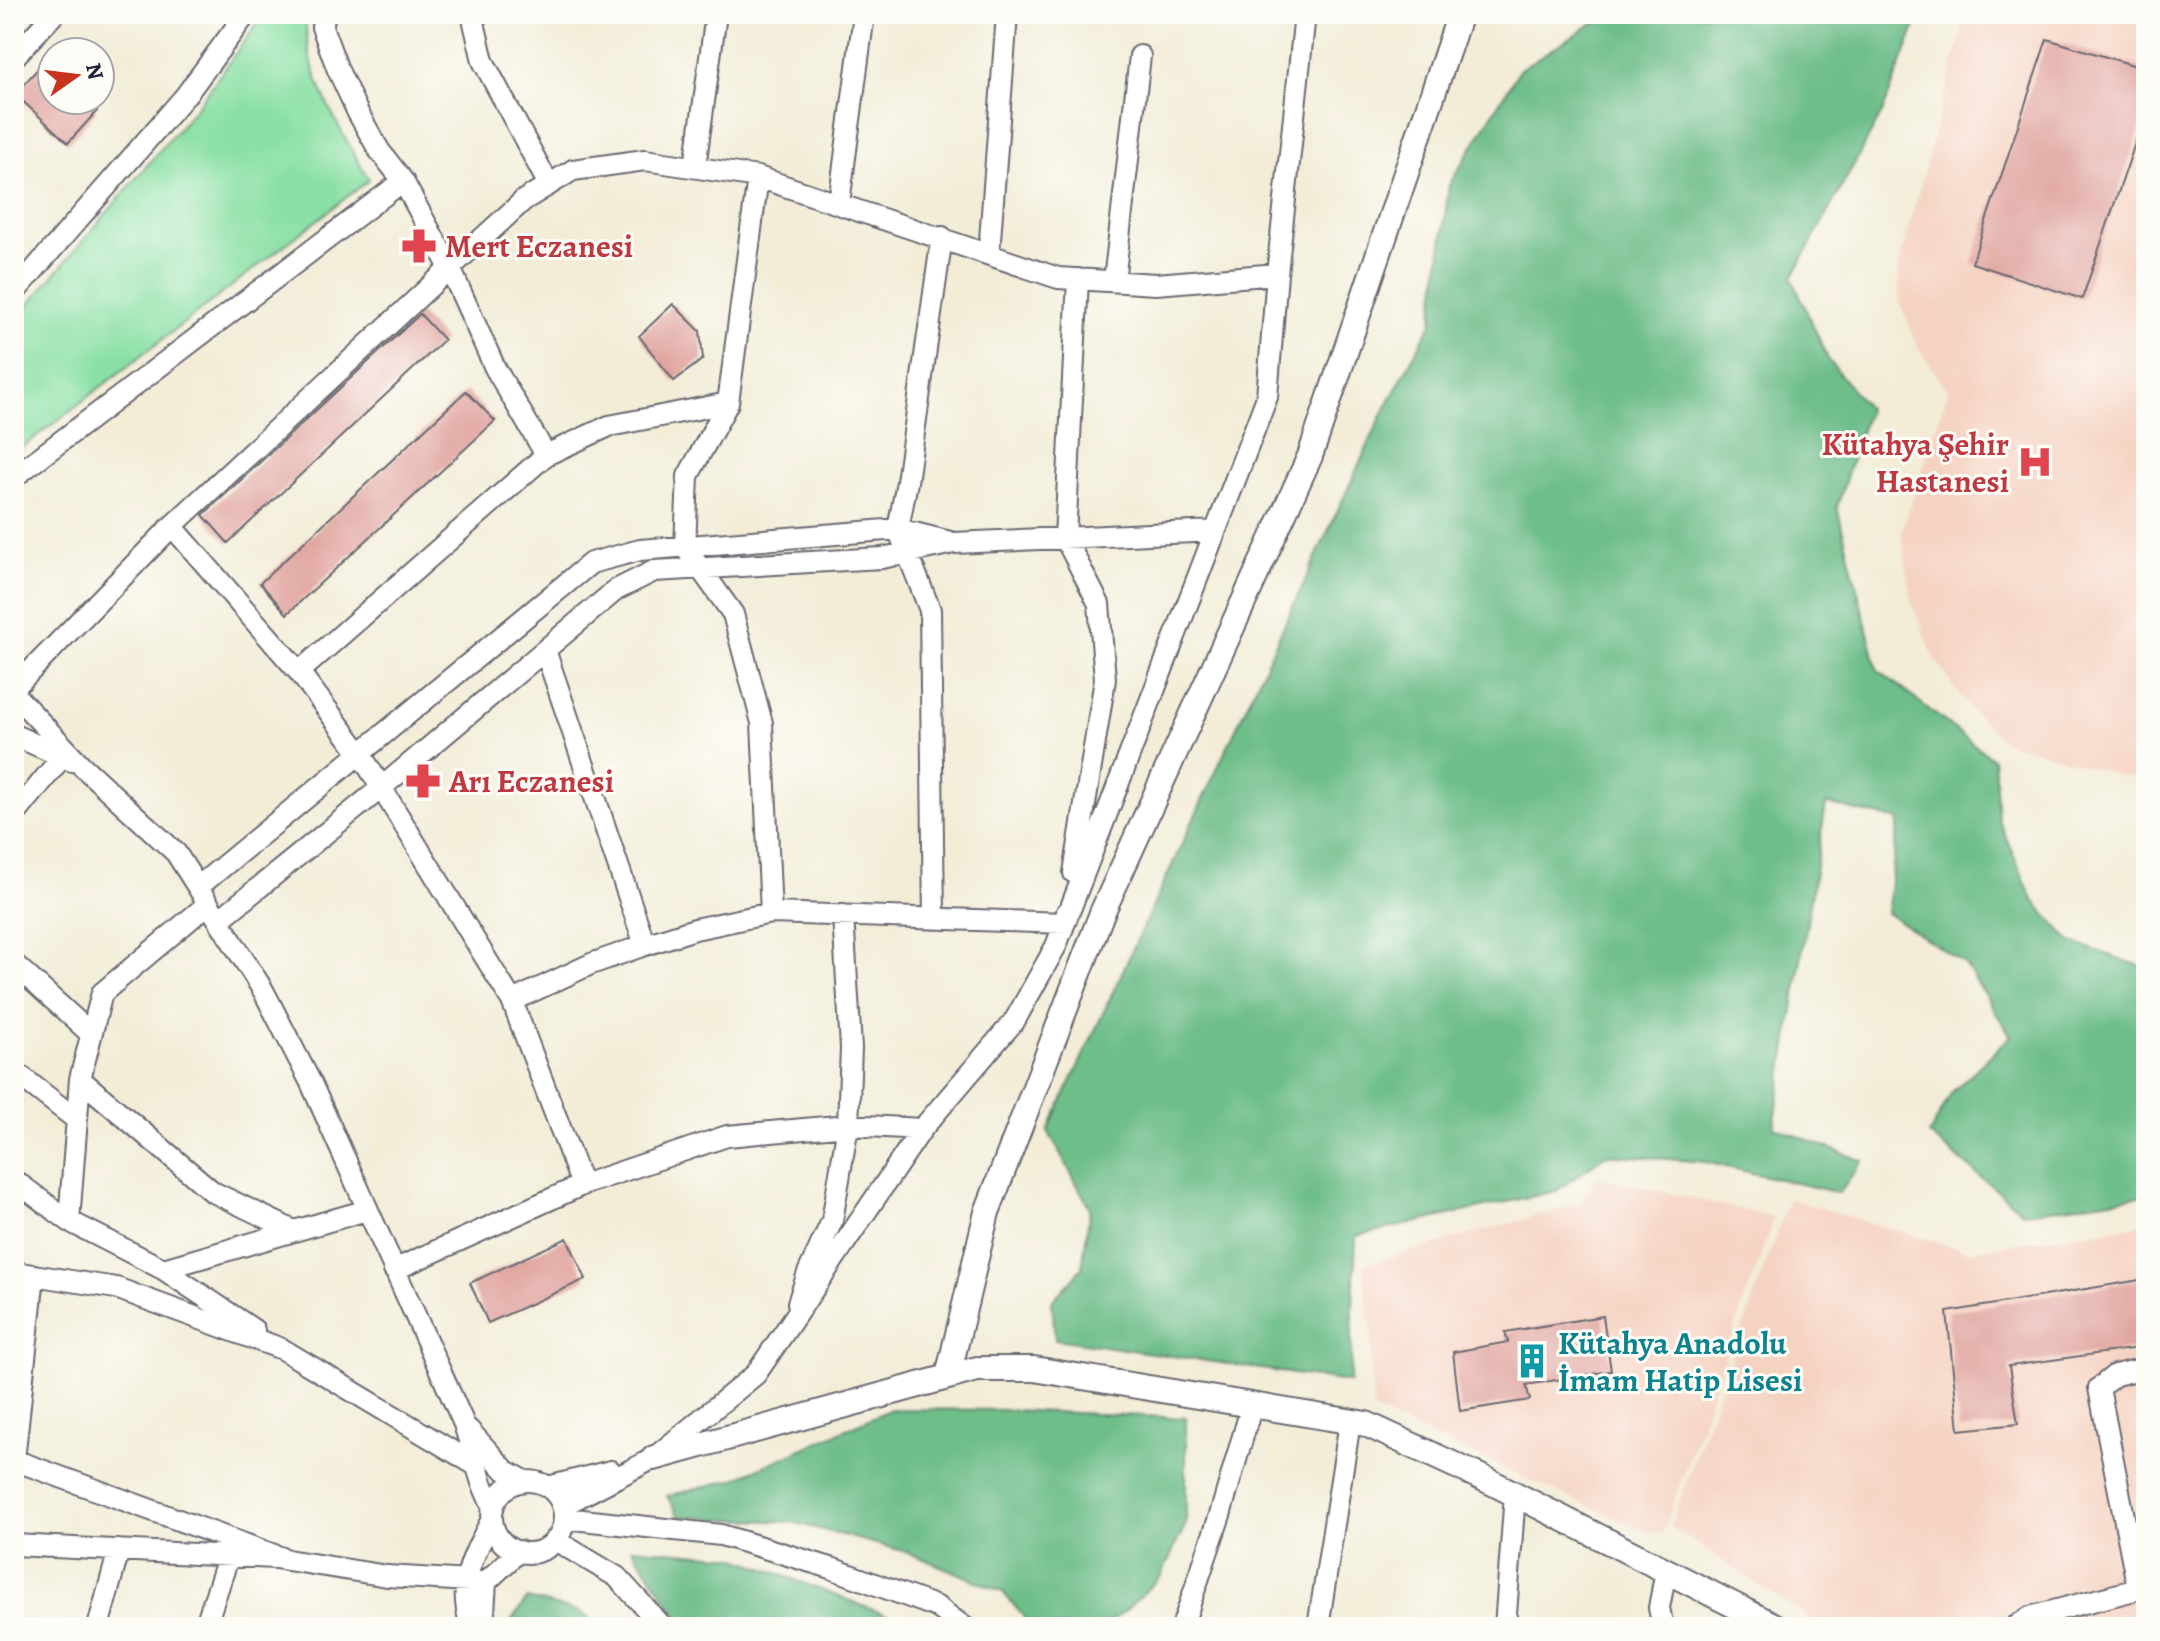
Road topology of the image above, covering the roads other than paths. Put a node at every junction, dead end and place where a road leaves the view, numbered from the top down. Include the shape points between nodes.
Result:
1 (54, 14) edge
2 (246, 14) edge
3 (325, 14) edge
4 (472, 14) edge
5 (716, 14) edge
6 (864, 14) edge
7 (1007, 14) edge
8 (1305, 14) edge
9 (1460, 14) edge
10 (1140, 56) dead end
11 (14, 57) edge
12 (695, 167) junction
13 (758, 177) junction
14 (403, 181) junction
15 (549, 185) junction
16 (839, 203) junction
17 (942, 237) junction
18 (989, 253) junction
19 (450, 268) junction
20 (1277, 274) junction
21 (1078, 279) junction
22 (1114, 281) junction
23 (14, 293) edge
24 (728, 403) junction
25 (546, 455) junction
26 (14, 477) edge
27 (172, 526) junction
28 (898, 529) junction
29 (1215, 531) junction
30 (1065, 538) junction
31 (954, 543) junction
32 (685, 547) junction
33 (908, 553) junction
34 (698, 568) junction
35 (545, 650) junction
36 (299, 672) junction
37 (14, 691) edge
38 (14, 735) edge
39 (360, 753) junction
40 (62, 757) junction
41 (82, 766) junction
42 (381, 788) junction
43 (14, 816) edge
44 (208, 904) junction
45 (771, 913) junction
46 (843, 915) junction
47 (934, 919) junction
48 (1065, 923) junction
49 (645, 945) junction
50 (14, 964) edge
51 (512, 1001) junction
52 (90, 1033) junction
53 (14, 1071) edge
54 (80, 1079) junction
55 (77, 1120) junction
56 (848, 1125) junction
57 (922, 1129) junction
58 (14, 1180) edge
59 (582, 1185) junction
60 (367, 1210) junction
61 (69, 1221) junction
62 (294, 1231) junction
63 (163, 1269) junction
64 (394, 1270) junction
65 (24, 1274) edge
66 (791, 1325) junction
67 (282, 1349) junction
68 (20, 1352) edge
69 (2146, 1368) edge
70 (948, 1376) junction
71 (17, 1404) edge
72 (1252, 1405) junction
73 (1350, 1422) junction
74 (464, 1424) junction
75 (654, 1458) junction
76 (477, 1466) junction
77 (525, 1481) junction
78 (548, 1487) junction
79 (1515, 1494) junction
80 (563, 1512) junction
81 (493, 1514) junction
82 (555, 1540) junction
83 (2137, 1541) edge
84 (14, 1545) edge
85 (119, 1550) junction
86 (519, 1551) junction
87 (229, 1555) junction
88 (288, 1560) junction
89 (1666, 1570) junction
90 (465, 1580) junction
91 (486, 1582) junction
92 (2142, 1588) edge
93 (98, 1627) edge
94 (205, 1627) edge
95 (471, 1627) edge
96 (483, 1627) edge
97 (663, 1627) edge
98 (964, 1627) edge
99 (1182, 1627) edge
100 (1318, 1627) edge
101 (1505, 1627) edge
102 (1663, 1627) edge
103 (1777, 1627) edge
104 (2015, 1627) edge

1 - 11 street
2 - 23 street via 186,95
3 - 14 street via 322,27 338,70 379,150
4 - 15 street via 483,61
5 - 12 street
6 - 16 street
7 - 18 street
8 - 20 street
9 - 70 street via 1310,456 1102,913 987,1212
10 - 22 street
12 - 13 street
12 - 15 street via 645,160 573,170
13 - 16 street
13 - 24 street
14 - 19 street
14 - 26 street
15 - 19 street via 524,200
16 - 17 street
17 - 18 street
17 - 28 street
18 - 21 street via 1058,278
19 - 25 street via 495,368
19 - 27 street
20 - 22 street via 1156,284
20 - 29 street via 1267,397
21 - 22 street
21 - 30 street
24 - 25 street via 609,426
24 - 32 street via 688,476
25 - 36 street
27 - 36 street
27 - 37 street
28 - 31 street
28 - 32 street
28 - 33 street
29 - 30 street
29 - 48 street
30 - 31 street
30 - 48 street via 1099,604 1105,679
31 - 33 street
32 - 34 street
32 - 39 street via 640,550 591,563
33 - 34 street
33 - 47 street via 930,610
34 - 35 street via 654,571 616,590
34 - 45 street via 733,614 762,723
35 - 42 street
35 - 49 street
36 - 39 street
37 - 41 street
38 - 40 street
39 - 42 street
39 - 44 street
40 - 41 street
40 - 43 street
41 - 44 street via 176,853
42 - 44 street
42 - 51 street
44 - 52 street via 102,993
44 - 60 street via 263,990
45 - 46 street
45 - 49 street
46 - 47 street
46 - 56 street via 851,1048
47 - 48 street
48 - 57 street via 1015,1020
49 - 51 street
50 - 52 street
51 - 59 street
52 - 54 street
53 - 55 street
54 - 55 street
54 - 62 street via 213,1192
55 - 61 street
56 - 57 street
56 - 59 street via 727,1136
56 - 66 street via 832,1221
57 - 66 street
58 - 61 street
59 - 64 street
60 - 62 street
60 - 64 street
61 - 63 street
62 - 63 street
63 - 67 street
64 - 74 street
65 - 67 street via 116,1288
65 - 68 street
66 - 75 street via 756,1374
67 - 76 street
68 - 71 street
69 - 83 street via 2115,1375 2099,1388
70 - 72 street via 977,1369 1034,1369
70 - 75 street
71 - 88 street via 14,1460
72 - 73 street
72 - 99 street
73 - 79 street via 1366,1424
73 - 100 street
74 - 76 street
74 - 77 street via 505,1470
75 - 78 street
75 - 80 street
76 - 81 street
77 - 78 street
77 - 81 street via 505,1489
78 - 80 street
79 - 89 street
79 - 101 street
80 - 82 street
80 - 98 street via 721,1535 937,1607
81 - 86 street via 500,1540
81 - 90 street
82 - 86 street via 539,1551
82 - 97 street via 617,1577
83 - 92 street
84 - 85 street
85 - 87 street
85 - 93 street
86 - 91 street
87 - 88 street
87 - 94 street
88 - 90 street via 387,1576
89 - 102 street via 1659,1608
89 - 103 street
90 - 91 street
90 - 95 street
91 - 96 street
92 - 104 street via 2030,1617

